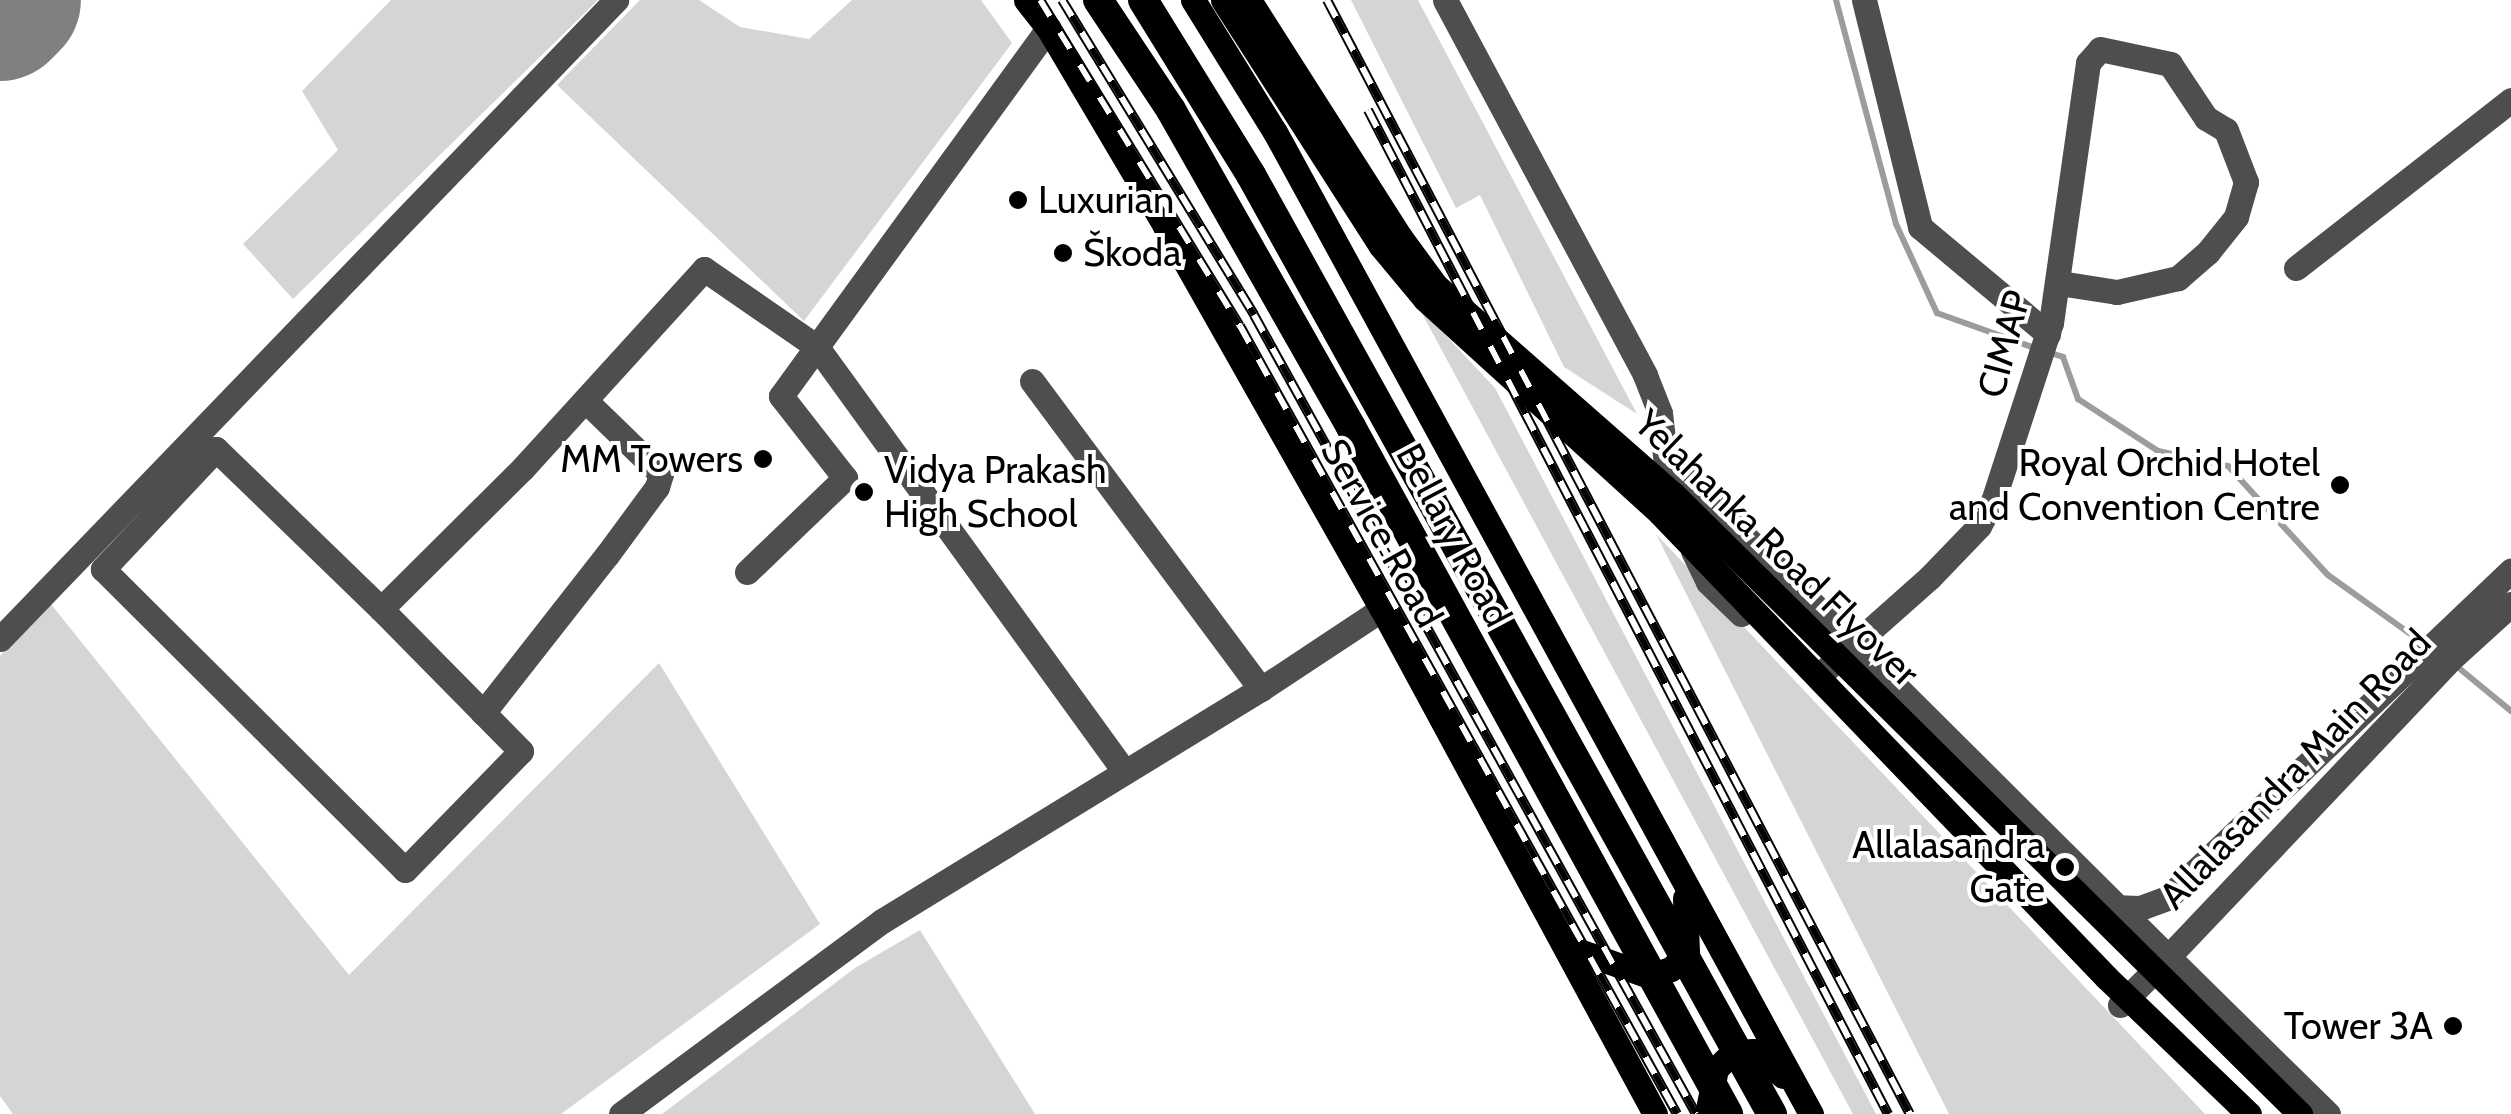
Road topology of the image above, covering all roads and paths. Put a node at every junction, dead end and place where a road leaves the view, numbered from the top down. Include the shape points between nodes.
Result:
1 (616, 0) edge
2 (1026, 0) edge
3 (1098, 0) edge
4 (1143, 0) edge
5 (1193, 0) edge
6 (1223, 0) edge
7 (1250, 0) edge
8 (1446, 0) edge
9 (1864, 0) edge
10 (1048, 28) junction
11 (2511, 100) edge
12 (1390, 242) junction
13 (2296, 268) dead end
14 (2059, 283) junction
15 (2048, 334) junction
16 (818, 347) junction
17 (1032, 381) dead end
18 (585, 400) junction
19 (1666, 458) junction
20 (2511, 570) edge
21 (747, 572) dead end
22 (381, 609) junction
23 (1382, 609) junction
24 (2507, 616) edge
25 (2461, 626) junction
26 (0, 639) edge
27 (1852, 647) junction
28 (1810, 684) junction
29 (1261, 689) junction
30 (484, 713) junction
31 (1124, 772) junction
32 (1682, 883) junction
33 (2084, 901) junction
34 (1568, 947) junction
35 (2168, 957) junction
36 (2120, 1004) junction
37 (1808, 1107) edge
38 (621, 1114) edge
39 (1655, 1114) edge
40 (1707, 1114) edge
41 (1728, 1114) edge
42 (1772, 1114) edge
43 (2232, 1114) edge
44 (2249, 1114) edge
45 (2300, 1114) edge
46 (2328, 1114) edge

1 - 26 street
2 - 10 main road, Service Road
3 - 41 highway, Bellary Road via 1171,110 1350,426
4 - 42 highway, Bellary Road via 1251,176
5 - 32 main road via 1275,132
6 - 12 main road, Yelahanka Road Flyover
7 - 12 main road, Yelahanka Road Flyover
8 - 19 street via 1645,375 1660,413
9 - 15 street via 1920,227
10 - 16 street
10 - 23 main road, Service Road
11 - 13 street
12 - 33 main road, Yelahanka Road Flyover via 1673,494
12 - 44 main road, Yelahanka Road Flyover via 1425,298 1660,513 2106,977
14 - 14 street, CIMAP via 2088,63 2100,49 2170,64 2206,118 2226,130 2246,182 2229,230 2178,278 2144,290
14 - 15 street, CIMAP
15 - 27 street, CIMAP via 2003,474 1978,526
16 - 18 street via 704,268
16 - 21 street via 781,396 845,478
16 - 31 street
17 - 29 street
18 - 22 street
18 - 30 street via 661,474 608,555
19 - 27 street
19 - 28 street via 1672,510 1708,582
20 - 25 street, Allalasandra Main Road
22 - 30 street
22 - 30 street via 216,449 104,570 405,870 521,751
23 - 29 street
23 - 34 main road, Service Road
24 - 25 street, Allalasandra Main Road
25 - 33 street via 2167,898 2125,909
25 - 35 street, Allalasandra Main Road
27 - 28 street, CIMAP
27 - 35 street
28 - 36 street
29 - 31 street
31 - 38 street via 882,921
32 - 34 main road via 1687,952 1671,969 1649,976
32 - 37 main road
33 - 45 main road, Yelahanka Road Flyover
34 - 39 main road, Service Road
35 - 36 street
35 - 46 street, Allalasandra Main Road
36 - 43 street
37 - 40 main road via 1754,1050 1733,1052 1716,1069

